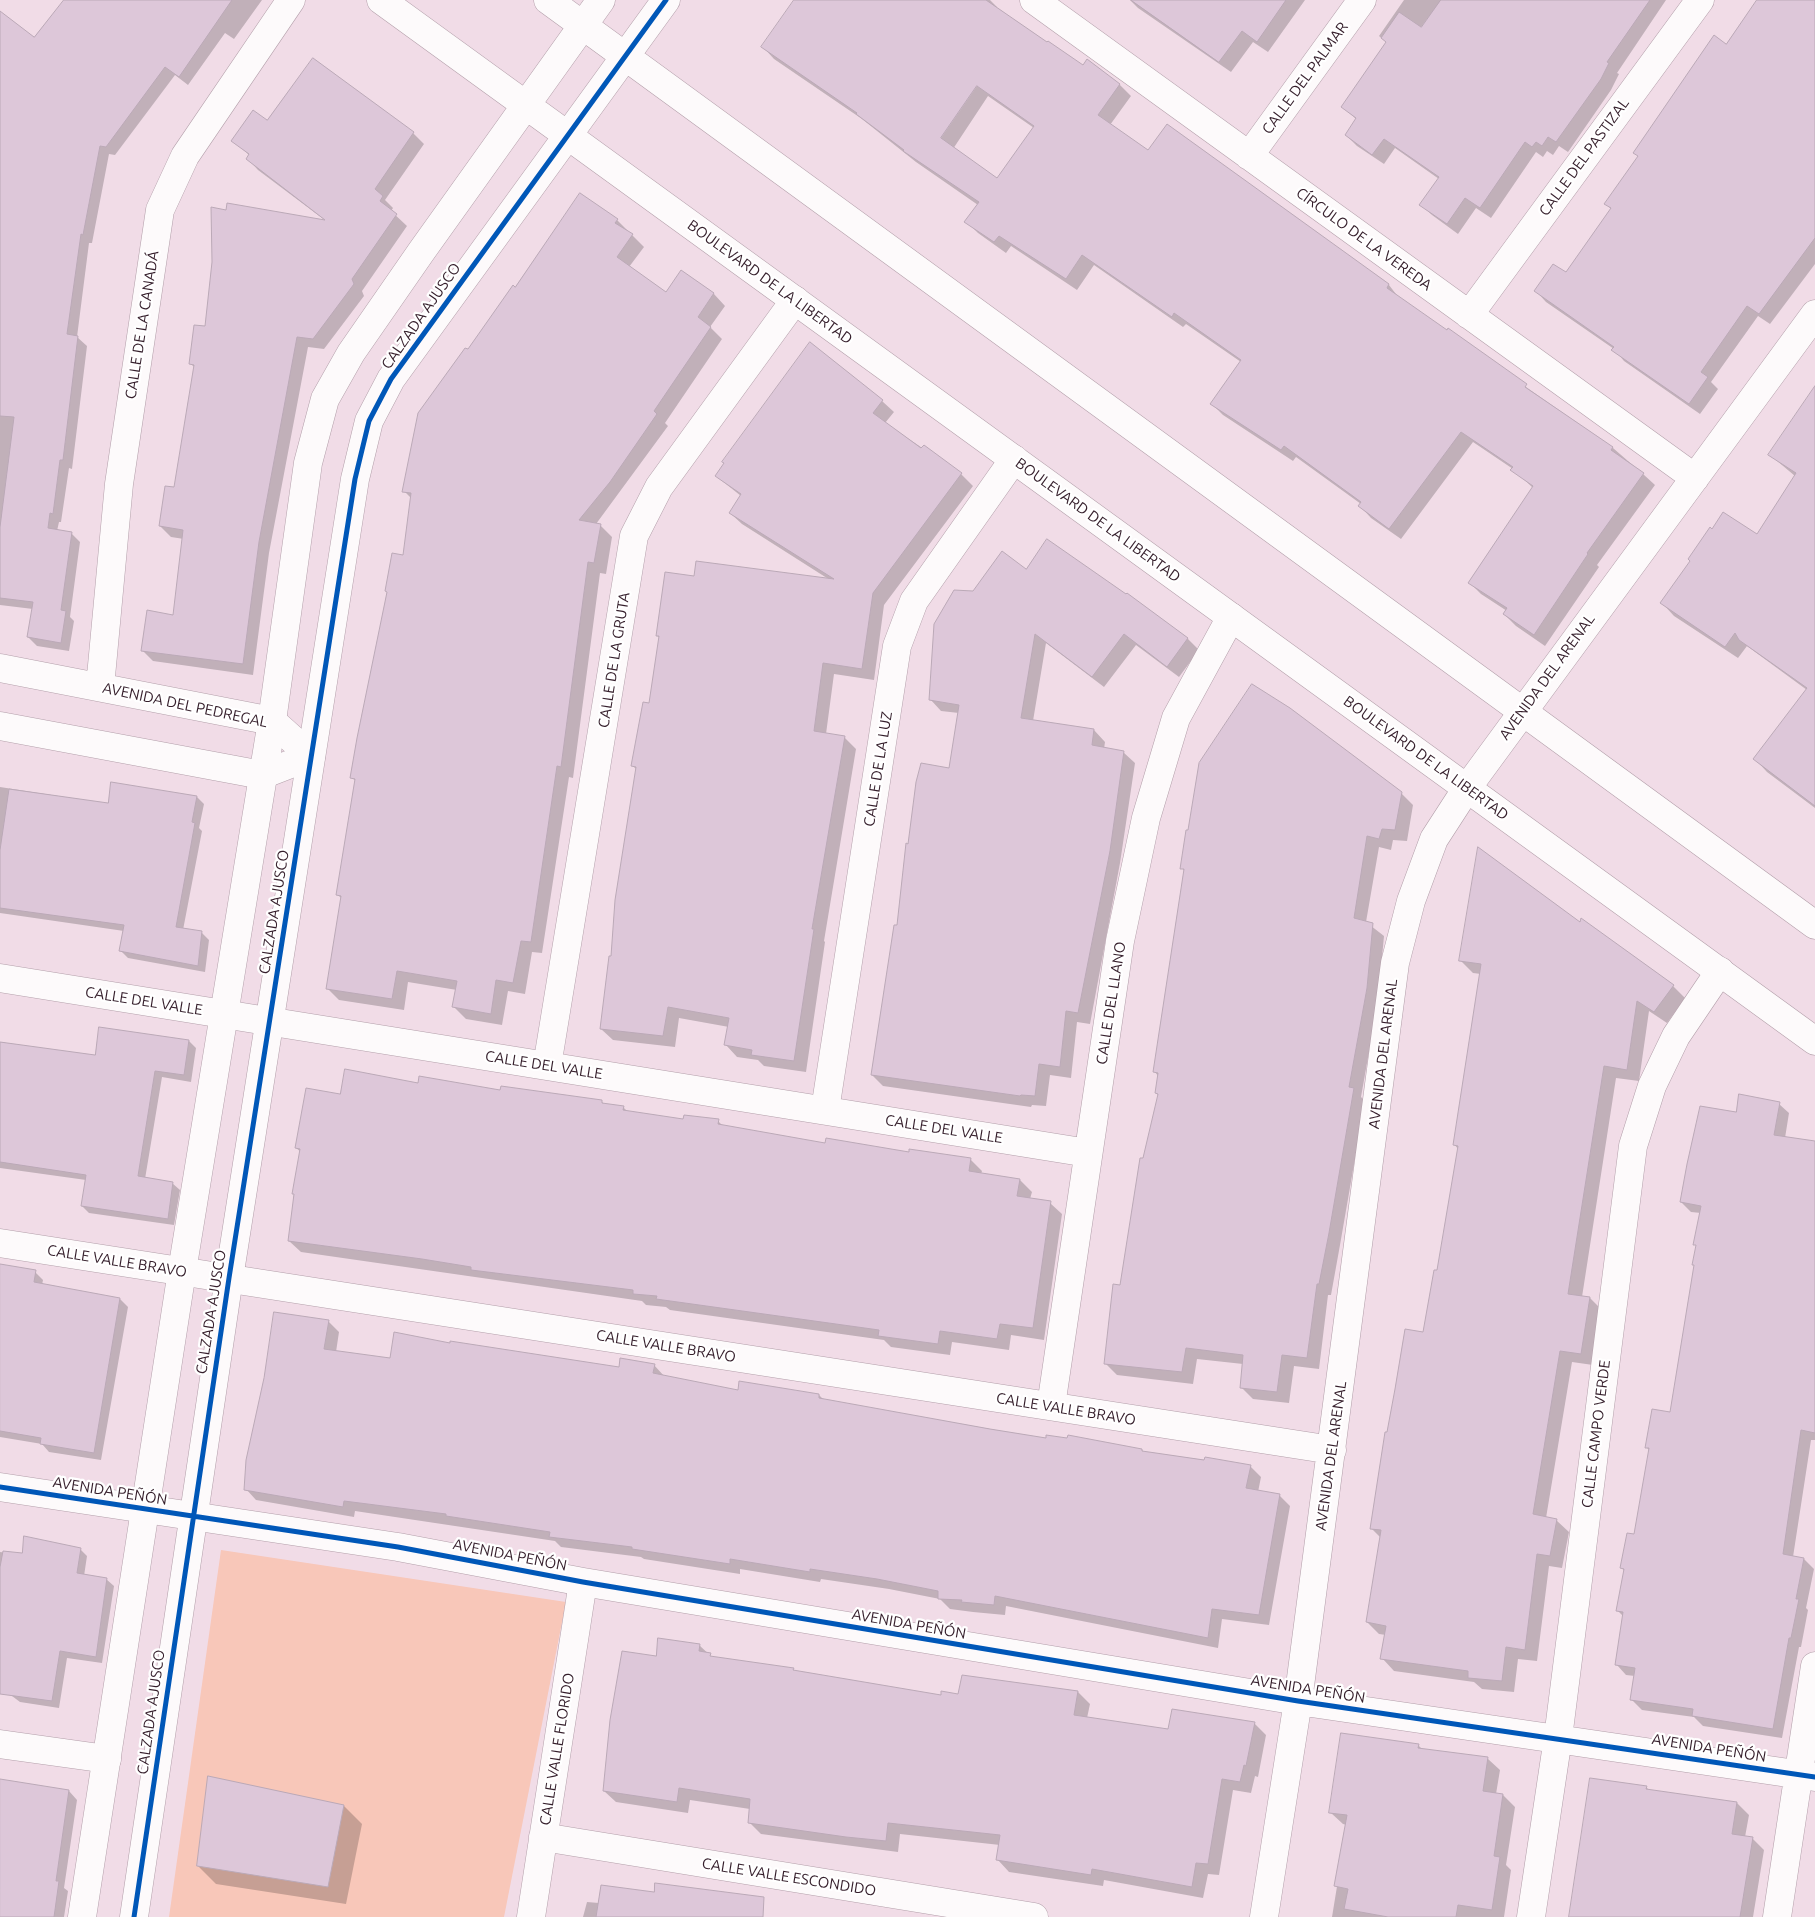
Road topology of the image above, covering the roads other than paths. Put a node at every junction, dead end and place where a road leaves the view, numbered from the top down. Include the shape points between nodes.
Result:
1 (291, 0) edge
2 (381, 0) edge
3 (548, 0) edge
4 (601, 0) edge
5 (666, 0) edge
6 (1034, 0) edge
7 (1362, 0) edge
8 (1700, 0) edge
9 (583, 25) junction
10 (624, 58) junction
11 (526, 105) junction
12 (568, 135) junction
13 (1249, 156) junction
14 (795, 300) junction
15 (1815, 314) edge
16 (1469, 315) junction
17 (1014, 459) junction
18 (1694, 478) junction
19 (1231, 617) junction
20 (0, 668) edge
21 (100, 688) junction
22 (1522, 711) junction
23 (272, 721) junction
24 (0, 726) edge
25 (311, 756) junction
26 (262, 775) junction
27 (1467, 788) junction
28 (1815, 925) edge
29 (1720, 971) junction
30 (0, 978) edge
31 (224, 1014) junction
32 (270, 1021) junction
33 (1815, 1041) edge
34 (547, 1066) junction
35 (825, 1110) junction
36 (1088, 1153) junction
37 (0, 1242) edge
38 (182, 1271) junction
39 (229, 1278) junction
40 (1051, 1406) junction
41 (1332, 1450) junction
42 (0, 1487) edge
43 (145, 1510) junction
44 (193, 1516) junction
45 (583, 1582) junction
46 (1815, 1666) edge
47 (1298, 1701) junction
48 (1558, 1738) junction
49 (0, 1744) edge
50 (107, 1759) junction
51 (1807, 1775) edge
52 (543, 1837) junction
53 (82, 1917) edge
54 (134, 1917) edge
55 (531, 1917) edge
56 (1034, 1917) edge
57 (1264, 1917) edge
58 (1531, 1917) edge
59 (1778, 1917) edge

1 - 21 street, CALLE DE LA CANADÁ via 185,156 160,210 120,484
2 - 11 street, BOULEVARD DE LA LIBERTAD
3 - 9 street
4 - 9 street
5 - 10 street, CALZADA AJUSCO
6 - 13 street, CÍRCULO DE LA VEREDA
7 - 13 street, CALLE DEL PALMAR
8 - 16 street, CALLE DEL PASTIZAL
9 - 10 street
9 - 11 street
10 - 12 street, CALZADA AJUSCO
10 - 22 street
11 - 12 street, BOULEVARD DE LA LIBERTAD
11 - 23 street via 351,353 325,399 308,463
12 - 14 street, BOULEVARD DE LA LIBERTAD
12 - 25 street, CALZADA AJUSCO via 391,380 369,421 355,479
13 - 16 street, CÍRCULO DE LA VEREDA
14 - 17 street, BOULEVARD DE LA LIBERTAD
14 - 34 street, CALLE DE LA GRUTA via 659,487 634,536
15 - 18 street, AVENIDA DEL ARENAL
16 - 18 street, CÍRCULO DE LA VEREDA
17 - 19 street, BOULEVARD DE LA LIBERTAD
17 - 35 street, CALLE DE LA LUZ via 914,601 897,646
18 - 22 street, AVENIDA DEL ARENAL
19 - 27 street, BOULEVARD DE LA LIBERTAD
19 - 36 street, CALLE DEL LLANO via 1176,718 1146,818 1120,941
20 - 21 street, AVENIDA DEL PEDREGAL
21 - 23 street, AVENIDA DEL PEDREGAL
22 - 27 street, AVENIDA DEL ARENAL
22 - 28 street
23 - 25 street, AVENIDA DEL PEDREGAL
23 - 26 street
24 - 26 street
25 - 26 street
25 - 32 street, CALZADA AJUSCO
26 - 31 street
27 - 29 street, BOULEVARD DE LA LIBERTAD
27 - 41 street, AVENIDA DEL ARENAL via 1434,839 1411,901 1395,963
29 - 33 street, BOULEVARD DE LA LIBERTAD
29 - 48 street, CALLE CAMPO VERDE via 1676,1036 1652,1086 1633,1146
30 - 31 street, CALLE DEL VALLE
31 - 32 street, CALLE DEL VALLE
31 - 38 street
32 - 34 street, CALLE DEL VALLE
32 - 39 street, CALZADA AJUSCO
34 - 35 street, CALLE DEL VALLE
35 - 36 street, CALLE DEL VALLE
36 - 40 street, CALLE DEL LLANO
37 - 38 street, CALLE VALLE BRAVO
38 - 39 street, CALLE VALLE BRAVO
38 - 43 street
39 - 40 street, CALLE VALLE BRAVO
39 - 44 street, CALZADA AJUSCO
40 - 41 street, CALLE VALLE BRAVO
41 - 47 street, AVENIDA DEL ARENAL
42 - 43 street, AVENIDA PEÑÓN
43 - 44 street, AVENIDA PEÑÓN
43 - 50 street
44 - 45 street, AVENIDA PEÑÓN via 398,1547
44 - 54 street, CALZADA AJUSCO
45 - 47 street, AVENIDA PEÑÓN
45 - 52 street, CALLE VALLE FLORIDO
46 - 51 street
47 - 48 street, AVENIDA PEÑÓN
47 - 57 street, AVENIDA DEL ARENAL
48 - 51 street, AVENIDA PEÑÓN
48 - 58 street, CALLE CAMPO VERDE
49 - 50 street
50 - 53 street
51 - 59 street
52 - 55 street, CALLE VALLE FLORIDO
52 - 56 street, CALLE VALLE ESCONDIDO

